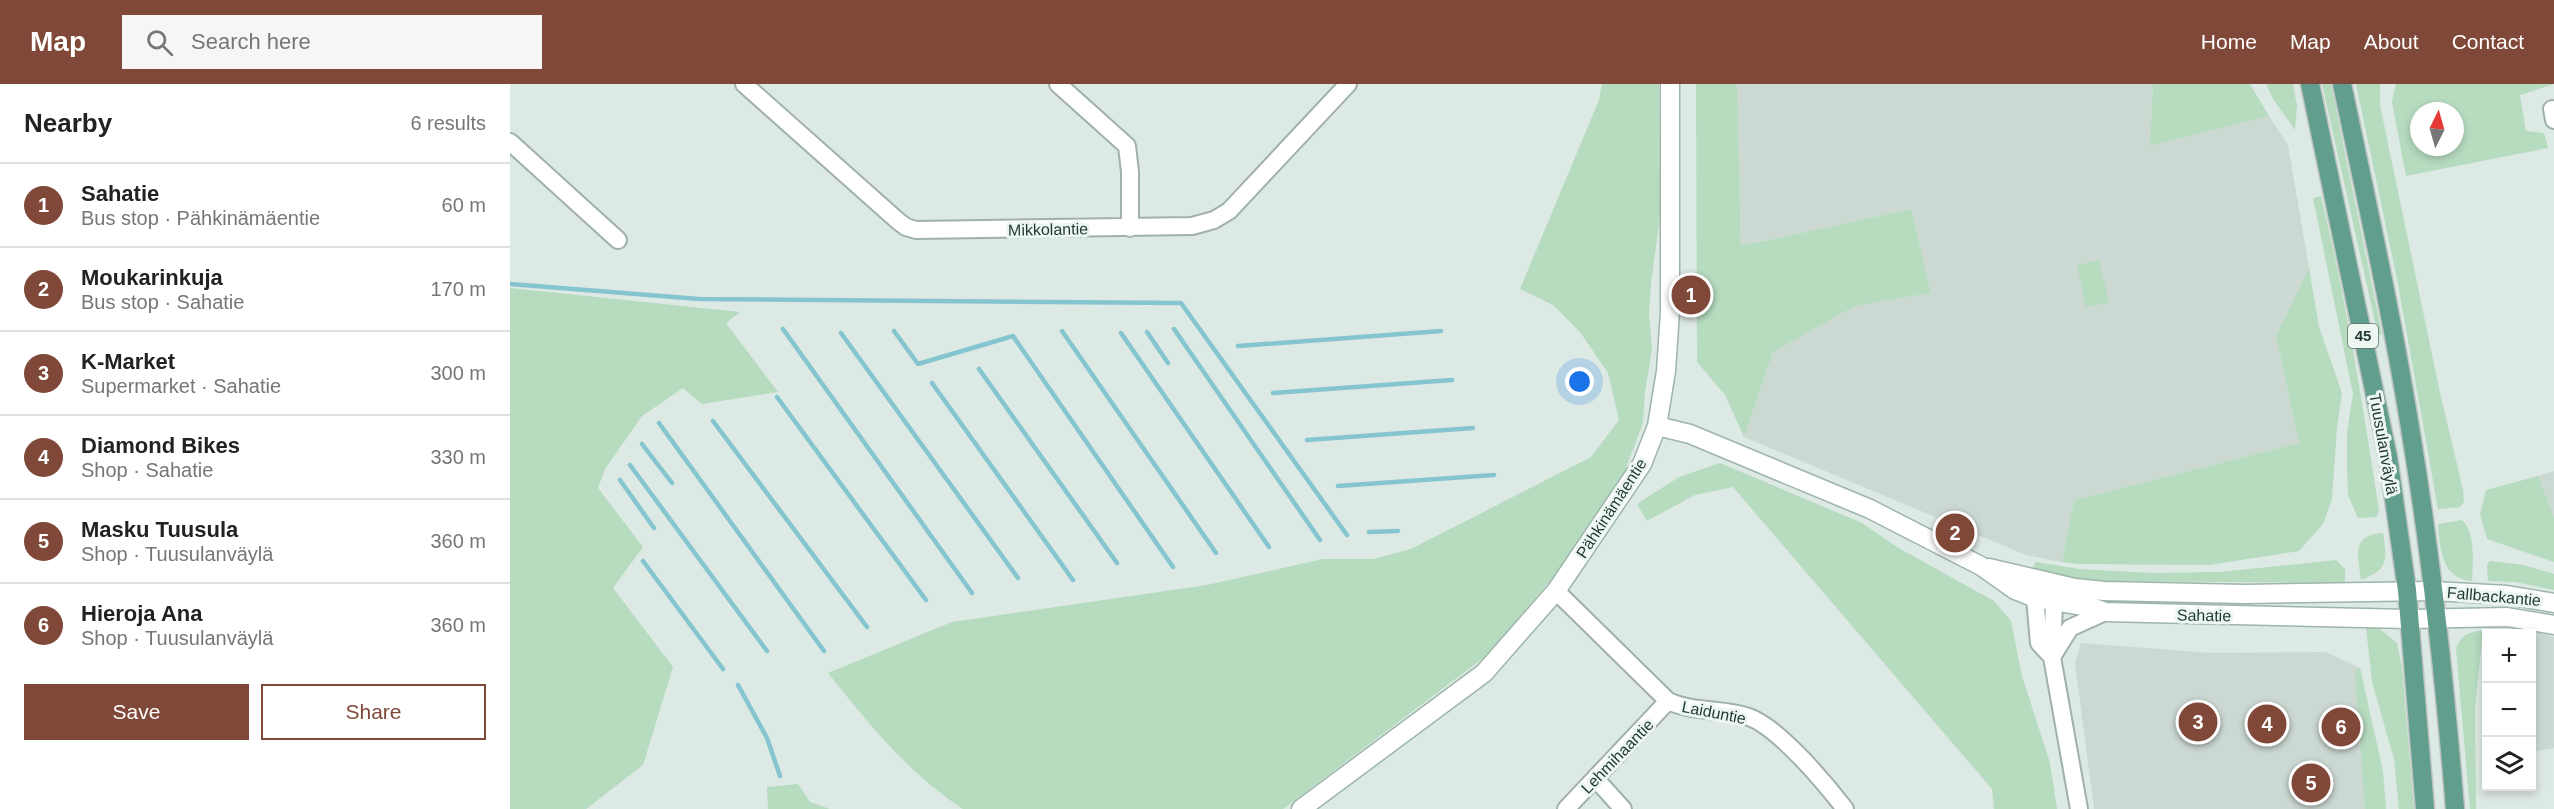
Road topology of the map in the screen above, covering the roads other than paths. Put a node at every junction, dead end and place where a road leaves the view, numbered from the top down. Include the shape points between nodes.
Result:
1 (744, 84) edge
2 (1058, 84) edge
3 (1348, 84) edge
4 (1670, 84) edge
5 (2310, 84) edge
6 (2342, 84) edge
7 (510, 142) edge
8 (1130, 228) junction
9 (618, 240) dead end
10 (1657, 426) junction
11 (1981, 566) junction
12 (2051, 582) junction
13 (2407, 590) junction
14 (1556, 591) junction
15 (2433, 591) junction
16 (2036, 598) junction
17 (2054, 603) junction
18 (2554, 603) edge
19 (2105, 612) junction
20 (2409, 620) junction
21 (2437, 620) junction
22 (2554, 625) edge
23 (2052, 657) junction
24 (1668, 701) junction
25 (1595, 778) junction
26 (1301, 809) edge
27 (1566, 809) edge
28 (1623, 809) edge
29 (1845, 809) edge
30 (2079, 809) edge
31 (2425, 809) edge
32 (2455, 809) edge

1 - 8 street, Mikkolantie via 906,227
2 - 8 street via 1127,146
3 - 8 street, Mikkolantie via 1229,212 1192,226
4 - 10 street, Pähkinämäentie via 1670,312
5 - 13 main road, Tuusulanväylä / 45 via 2388,457
6 - 15 main road, Tuusulanväylä / 45 via 2388,306
7 - 9 street
10 - 11 street, Sahatie via 1690,434 1837,494
10 - 14 street, Pähkinämäentie via 1642,464
11 - 12 street, Sahatie
11 - 16 street, Sahatie via 2015,590
12 - 13 street, Sahatie via 2147,593
12 - 16 street
12 - 17 street
13 - 15 street, Sahatie
13 - 20 main road, Tuusulanväylä / 45
14 - 24 street, Laiduntie
14 - 26 street, Pähkinämäentie via 1484,673
15 - 18 street, Fallbackantie via 2507,595
15 - 21 main road, Tuusulanväylä / 45
16 - 17 street, Sahatie
16 - 23 street via 2039,643
17 - 19 street, Sahatie
17 - 23 street
19 - 20 street, Sahatie
19 - 23 street via 2070,628
20 - 21 street, Sahatie
20 - 31 main road, Tuusulanväylä / 45
21 - 22 street, Fallbackantie via 2507,617
21 - 32 main road, Tuusulanväylä / 45
23 - 30 street
24 - 25 street, Lehmihaantie
24 - 29 street, Laiduntie via 1683,708 1748,717 1770,728
25 - 27 street, Lehmihaantie
25 - 28 street

